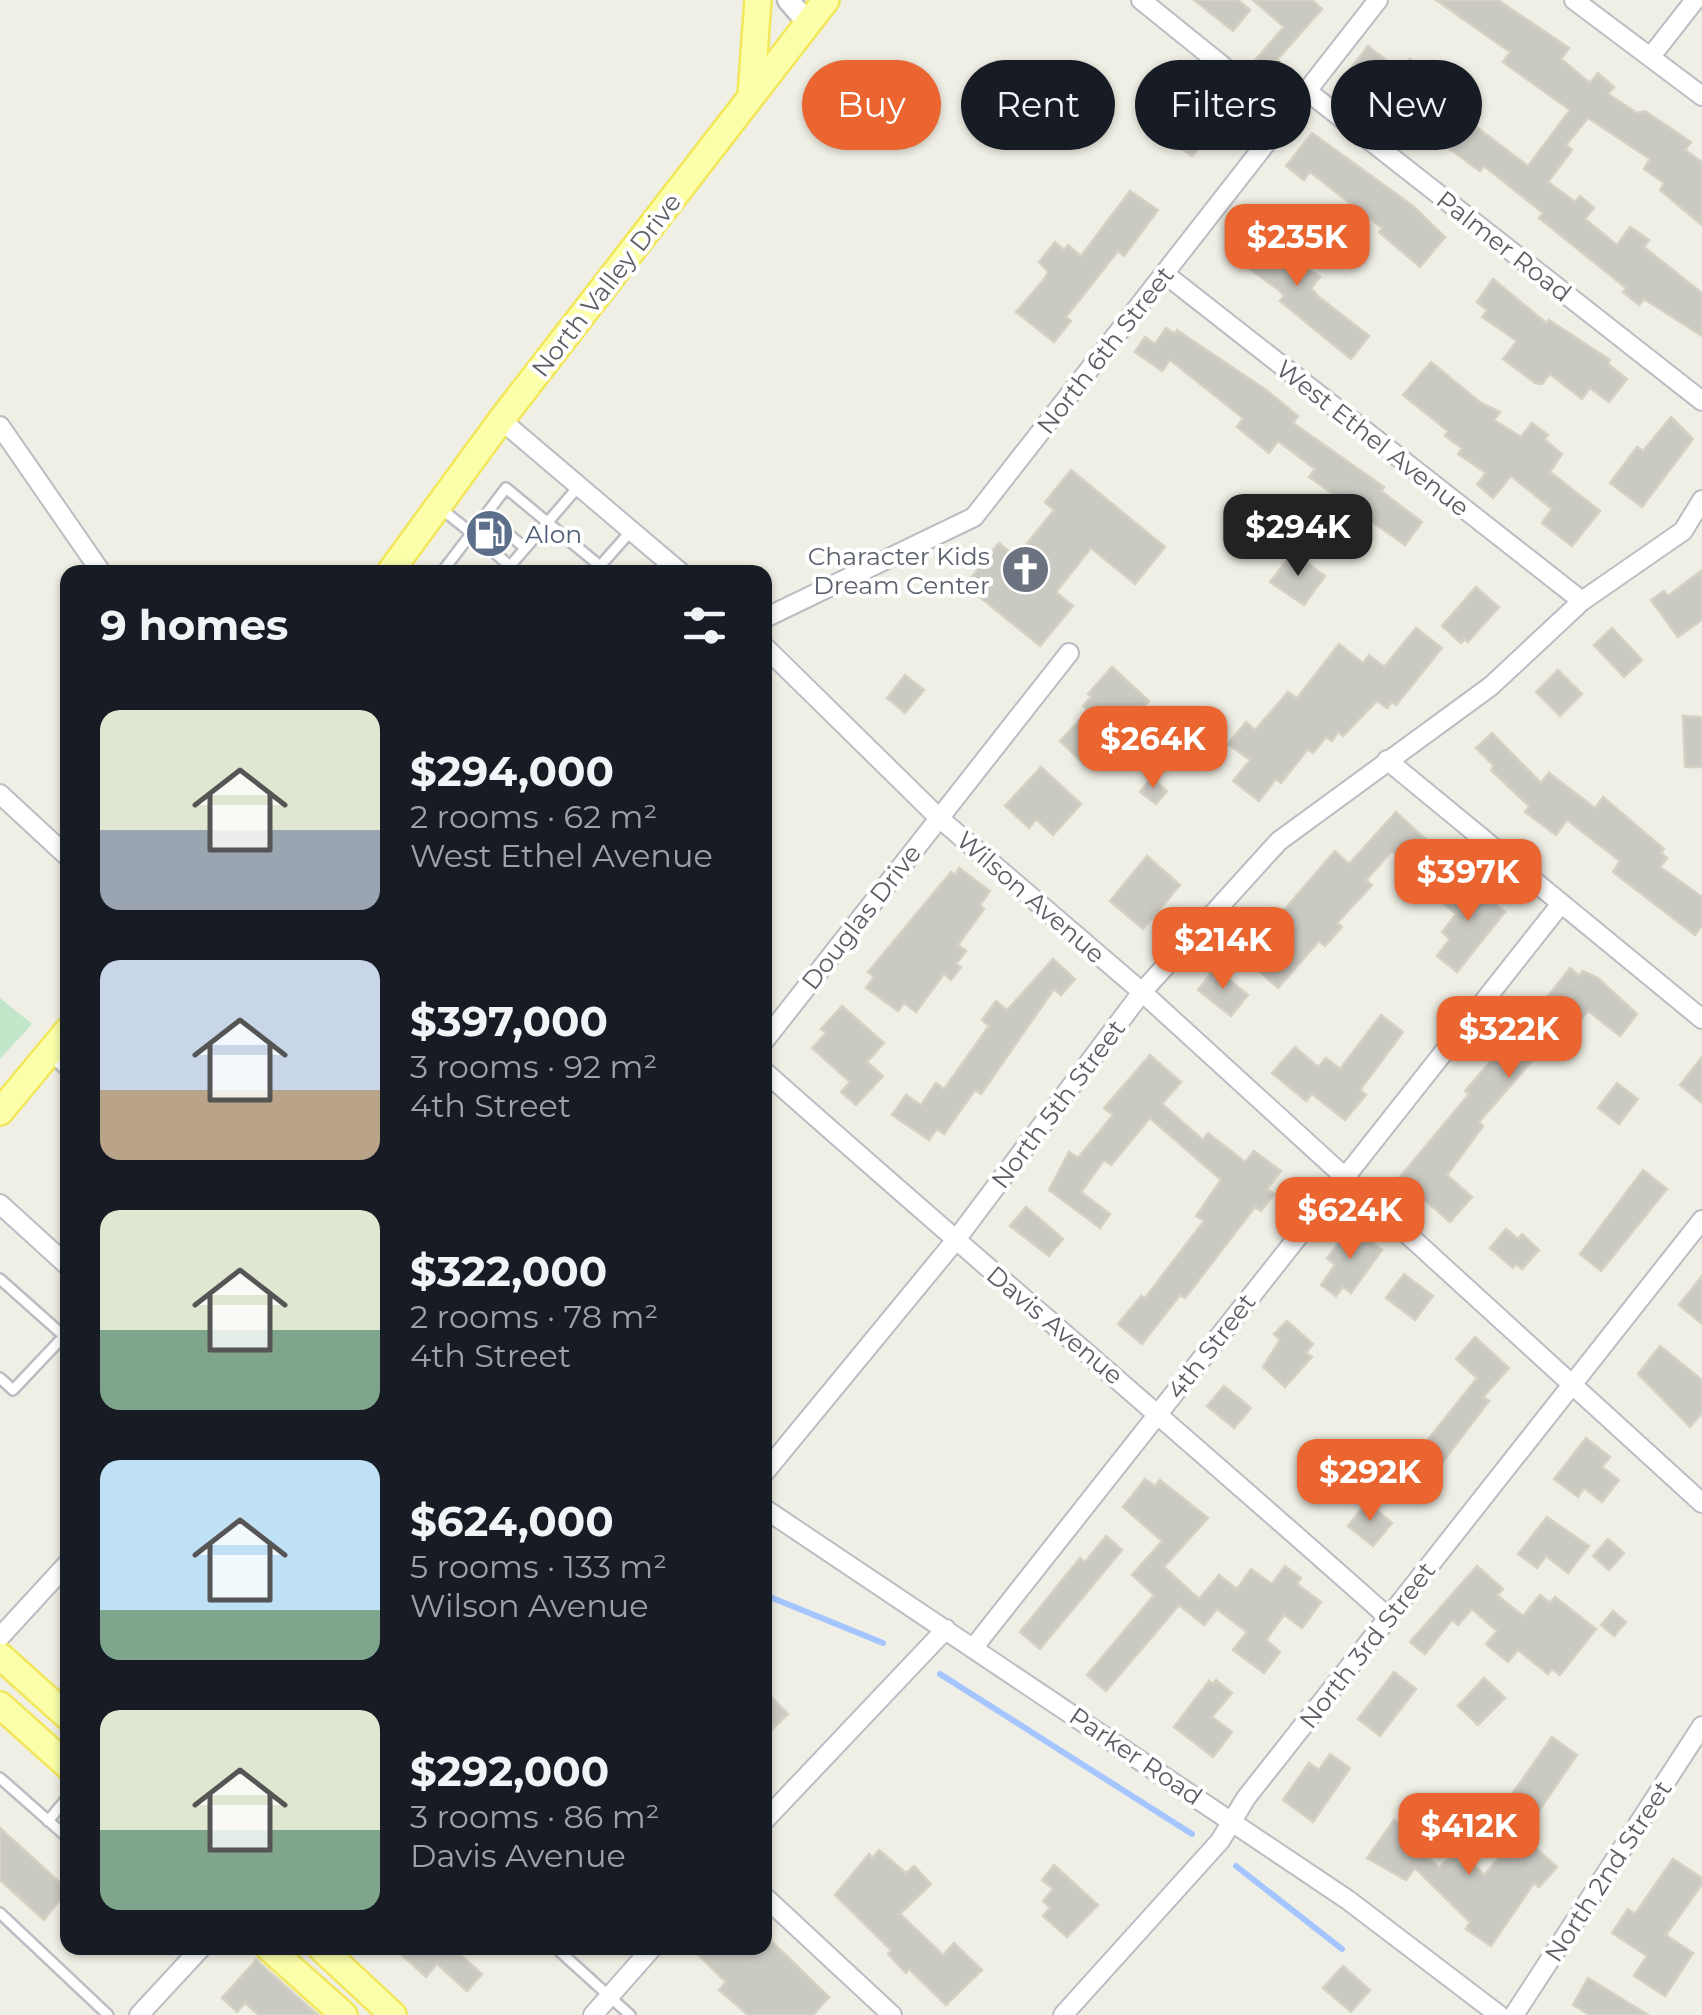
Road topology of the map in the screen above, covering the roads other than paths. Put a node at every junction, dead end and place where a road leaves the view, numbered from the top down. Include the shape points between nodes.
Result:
1 (758, 0) edge
2 (788, 0) edge
3 (826, 0) edge
4 (1141, 0) edge
5 (1378, 0) edge
6 (1574, 0) edge
7 (1695, 0) edge
8 (808, 22) junction
9 (1652, 55) junction
10 (1215, 60) edge
11 (1311, 86) edge
12 (1311, 94) edge
13 (751, 96) junction
14 (1702, 96) edge
15 (1261, 150) edge
16 (1165, 274) junction
17 (1702, 402) edge
18 (501, 420) junction
19 (0, 426) edge
20 (579, 486) junction
21 (1702, 500) edge
22 (437, 505) junction
23 (548, 523) junction
24 (504, 531) dead end
25 (631, 531) junction
26 (473, 535) junction
27 (489, 548) dead end
28 (525, 548) junction
29 (96, 565) edge
30 (398, 565) edge
31 (448, 565) edge
32 (504, 565) edge
33 (510, 565) edge
34 (599, 565) edge
35 (601, 565) edge
36 (672, 565) edge
37 (1582, 601) junction
38 (772, 615) edge
39 (1069, 653) dead end
40 (772, 655) edge
41 (1387, 760) junction
42 (0, 794) edge
43 (938, 817) junction
44 (60, 850) edge
45 (1560, 905) junction
46 (1142, 992) junction
47 (1702, 1019) edge
48 (772, 1031) edge
49 (60, 1040) edge
50 (48, 1054) junction
51 (60, 1065) edge
52 (772, 1078) edge
53 (0, 1112) edge
54 (1340, 1178) junction
55 (0, 1204) edge
56 (1702, 1220) edge
57 (955, 1241) junction
58 (60, 1259) edge
59 (0, 1279) edge
60 (60, 1329) edge
61 (60, 1340) edge
62 (0, 1378) edge
63 (1572, 1384) junction
64 (1159, 1412) junction
65 (772, 1463) edge
66 (1702, 1502) edge
67 (772, 1514) edge
68 (60, 1572) edge
69 (1388, 1618) junction
70 (946, 1629) junction
71 (0, 1637) edge
72 (974, 1647) junction
73 (0, 1656) edge
74 (0, 1705) edge
75 (60, 1710) edge
76 (1702, 1726) edge
77 (60, 1759) edge
78 (0, 1778) edge
79 (60, 1807) edge
80 (772, 1813) edge
81 (48, 1821) junction
82 (1232, 1821) junction
83 (60, 1831) edge
84 (772, 1903) edge
85 (0, 1912) edge
86 (195, 1955) edge
87 (277, 1955) edge
88 (329, 1955) edge
89 (564, 1955) edge
90 (646, 1955) edge
91 (610, 1996) junction
92 (108, 2015) edge
93 (139, 2015) edge
94 (344, 2015) edge
95 (394, 2015) edge
96 (593, 2015) edge
97 (630, 2015) edge
98 (892, 2015) edge
99 (1063, 2015) edge
100 (1499, 2015) edge
101 (1514, 2015) edge

1 - 13 main road
2 - 8 street
3 - 8 main road, North Valley Drive
4 - 10 street
5 - 11 street, North 6th Street
6 - 9 street
7 - 9 street
8 - 13 main road, North Valley Drive
9 - 14 street
12 - 17 street, Palmer Road
13 - 18 main road, North Valley Drive
15 - 16 street, North 6th Street
16 - 37 street, West Ethel Avenue
16 - 38 street, North 6th Street via 974,517
18 - 20 street
18 - 22 main road, North Valley Drive
19 - 29 street
20 - 23 lane
20 - 25 street
21 - 37 street, North 5th Street via 1683,531
22 - 26 lane
22 - 30 main road, North Valley Drive
23 - 26 lane via 506,488
23 - 28 lane
23 - 34 lane
24 - 28 lane
25 - 35 lane
25 - 36 street
26 - 31 lane
27 - 32 lane
28 - 33 lane
37 - 41 street, North 5th Street via 1491,686
39 - 43 street, Douglas Drive
40 - 43 street, Wilson Avenue
41 - 45 street
41 - 46 street, North 5th Street via 1279,841
42 - 44 street
43 - 46 street, Wilson Avenue
43 - 48 street, Douglas Drive
45 - 47 street
45 - 54 street, 4th Street
46 - 54 street, Wilson Avenue
46 - 57 street, North 5th Street
49 - 50 main road
50 - 51 lane
50 - 53 main road
52 - 57 street, Davis Avenue
54 - 63 street, Wilson Avenue
54 - 64 street, 4th Street
55 - 58 street
56 - 63 street, North 3rd Street
57 - 64 street, Davis Avenue
57 - 65 street, North 5th Street
59 - 60 lane
61 - 62 lane via 13,1390
63 - 66 street, Wilson Avenue
63 - 69 street, North 3rd Street
64 - 69 street, Davis Avenue
64 - 72 street, 4th Street
67 - 70 street, Parker Road
68 - 71 street
69 - 82 street, North 3rd Street
70 - 72 street, Parker Road
70 - 80 street
72 - 82 street, Parker Road
73 - 75 main road
74 - 77 main road
76 - 101 street, North 2nd Street
78 - 81 lane
79 - 81 lane
81 - 83 lane
82 - 99 street, North 3rd Street
82 - 100 street, Parker Road via 1372,1916
84 - 98 street
85 - 92 lane
86 - 93 street
87 - 94 main road
88 - 95 main road
89 - 91 lane
90 - 91 street
91 - 96 street
91 - 97 lane

